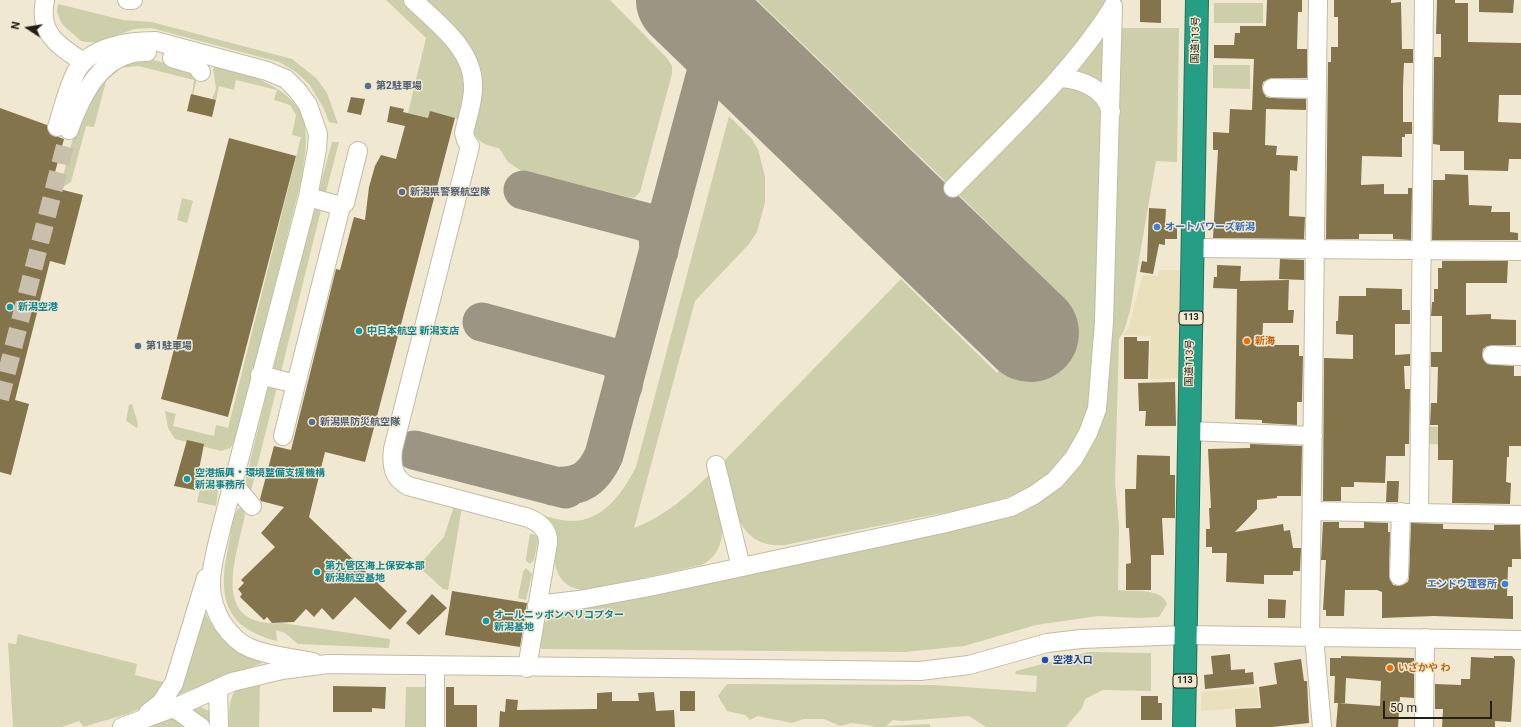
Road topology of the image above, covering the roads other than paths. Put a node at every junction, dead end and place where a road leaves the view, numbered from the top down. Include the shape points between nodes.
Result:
1 (45, 0) edge
2 (127, 0) edge
3 (133, 0) edge
4 (413, 0) edge
5 (1197, 0) edge
6 (1318, 0) edge
7 (1424, 0) edge
8 (1113, 3) edge
9 (83, 62) junction
10 (201, 72) dead end
11 (1060, 78) junction
12 (1272, 88) dead end
13 (1317, 89) junction
14 (1111, 112) junction
15 (358, 151) dead end
16 (953, 188) dead end
17 (308, 197) junction
18 (341, 206) junction
19 (1192, 248) junction
20 (1315, 249) junction
21 (1423, 250) junction
22 (1521, 251) edge
23 (1492, 355) dead end
24 (1521, 356) edge
25 (260, 375) junction
26 (296, 384) junction
27 (1189, 431) junction
28 (283, 436) dead end
29 (1313, 436) junction
30 (716, 466) dead end
31 (231, 490) junction
32 (252, 506) dead end
33 (226, 510) junction
34 (1312, 511) junction
35 (1401, 512) junction
36 (1419, 512) junction
37 (1521, 515) edge
38 (740, 567) junction
39 (1400, 576) dead end
40 (537, 605) junction
41 (1185, 635) junction
42 (1312, 637) junction
43 (1425, 638) junction
44 (1521, 640) edge
45 (328, 664) junction
46 (435, 666) junction
47 (527, 668) junction
48 (218, 688) junction
49 (174, 708) junction
50 (127, 725) edge
51 (201, 727) edge
52 (219, 727) edge
53 (435, 727) edge
54 (1184, 727) edge
55 (1322, 727) edge
56 (1424, 727) edge

1 - 9 street via 44,22 50,37
2 - 3 street
4 - 40 street via 459,47 471,70 473,86 464,133 470,146 393,449 392,466 399,479 408,486 529,518 540,524 548,537
5 - 19 highway, 国道113号 / 113
6 - 13 street
7 - 21 street
8 - 11 street via 1098,30
8 - 14 street
9 - 10 street via 72,81 64,129 93,79 108,64 125,55 136,52 153,53 196,65
9 - 17 street via 117,45 155,41 267,70 286,79 308,105 318,134
11 - 14 street via 1077,80 1096,90 1107,102
11 - 16 street
12 - 13 street
13 - 20 street
14 - 38 street via 1100,389 1095,415 1074,458 1055,480 1034,495 1011,506 942,524
15 - 18 street via 345,203
17 - 18 street
17 - 25 street
18 - 26 street
19 - 20 street
19 - 27 highway, 国道113号 / 113
20 - 21 street
20 - 29 street
21 - 22 street
21 - 36 street
23 - 24 street
25 - 26 street
25 - 31 street
26 - 28 street
27 - 29 street
27 - 41 highway, 国道113号 / 113
29 - 34 street
30 - 38 street
31 - 32 street via 240,492
31 - 33 street
33 - 45 street via 210,584 212,602 226,629 239,643 256,650
33 - 50 street via 174,683 161,703
34 - 35 street
34 - 42 street
35 - 36 street
35 - 39 street
36 - 37 street
38 - 40 street via 641,588
40 - 47 street
41 - 42 street
41 - 47 street via 1061,641 969,665 920,671
41 - 54 highway, 国道113号 / 113
42 - 43 street
42 - 55 street
43 - 44 street
43 - 56 street
45 - 46 street
45 - 48 street via 256,676
46 - 47 street
46 - 53 street
48 - 49 street
48 - 52 street
49 - 50 street
49 - 51 street

